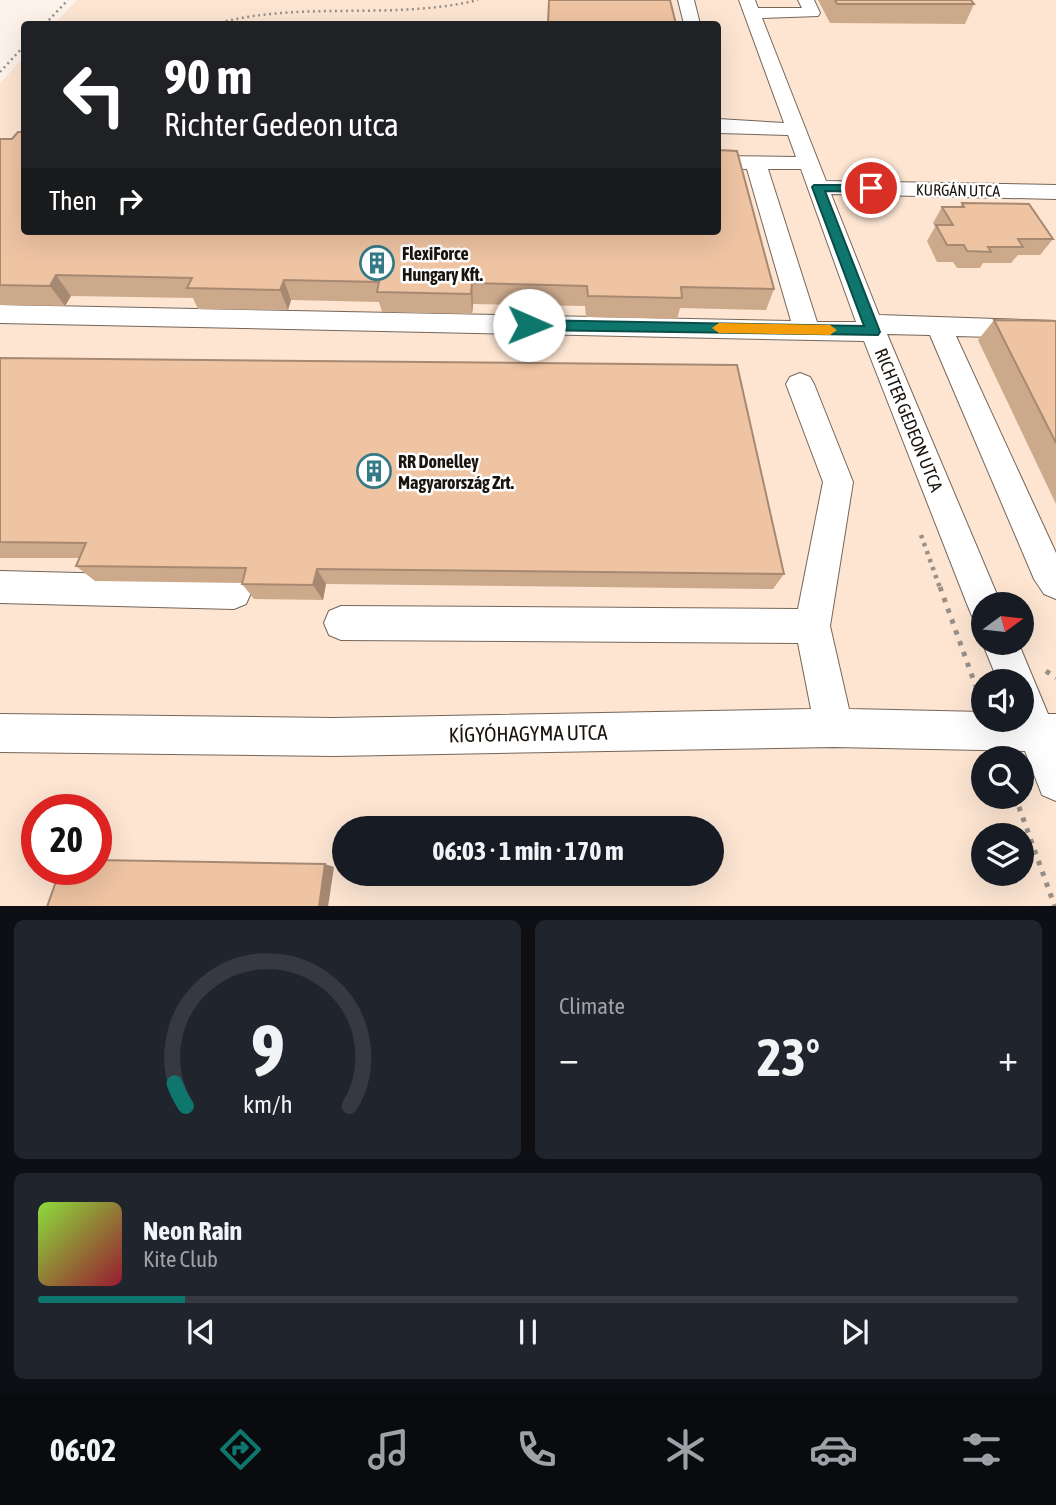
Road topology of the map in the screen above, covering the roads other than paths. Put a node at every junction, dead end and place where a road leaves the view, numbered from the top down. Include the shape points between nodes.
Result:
1 (686, 0) edge
2 (806, 0) edge
3 (749, 6) edge
4 (691, 21) edge
5 (721, 128) edge
6 (795, 129) junction
7 (721, 162) edge
8 (756, 163) junction
9 (809, 163) junction
10 (818, 187) junction
11 (1056, 192) edge
12 (0, 314) edge
13 (939, 326) junction
14 (872, 328) junction
15 (807, 330) junction
16 (1056, 330) edge
17 (800, 384) dead end
18 (1056, 583) edge
19 (0, 587) edge
20 (979, 592) edge
21 (234, 593) edge
22 (341, 623) dead end
23 (812, 626) junction
24 (1034, 715) edge
25 (834, 728) junction
26 (0, 733) edge
27 (1046, 733) edge
28 (1056, 781) edge

1 - 4 street
2 - 3 street via 812,13
3 - 6 street, RICHTER GEDEON UTCA
5 - 6 street
6 - 9 street, RICHTER GEDEON UTCA
7 - 8 street
8 - 9 street
8 - 15 street
9 - 10 street, RICHTER GEDEON UTCA
10 - 11 street, KURGÁN UTCA
10 - 14 street, RICHTER GEDEON UTCA
12 - 15 street
13 - 14 street
13 - 16 street
13 - 18 street
14 - 15 street
14 - 20 street, RICHTER GEDEON UTCA
17 - 23 street via 838,482
19 - 21 street
22 - 23 street
23 - 25 street
24 - 27 street
25 - 26 street, KÍGYÓHAGYMA UTCA via 334,737
25 - 27 street, KÍGYÓHAGYMA UTCA
27 - 28 street

